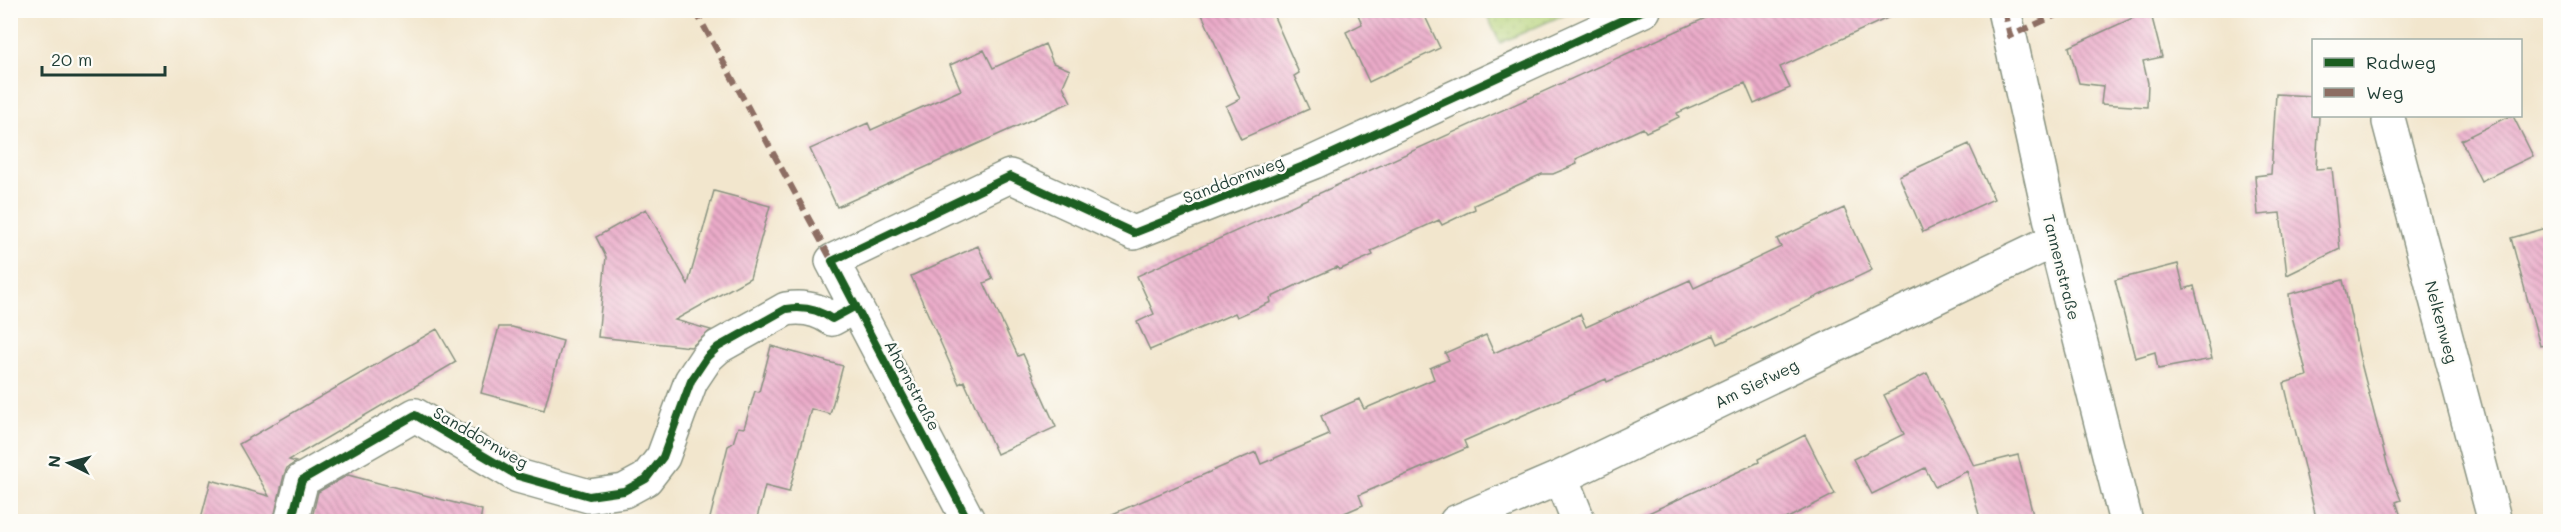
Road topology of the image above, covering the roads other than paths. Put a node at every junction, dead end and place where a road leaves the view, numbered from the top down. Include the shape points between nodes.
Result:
1 (1644, 10) edge
2 (2004, 10) edge
3 (2389, 122) dead end
4 (2055, 240) junction
5 (832, 261) joint
6 (856, 306) junction
7 (1561, 477) junction
8 (291, 522) edge
9 (969, 522) edge
10 (1456, 522) edge
11 (1579, 522) edge
12 (2126, 522) edge
13 (2495, 522) edge

1 - 5 street, Sanddornweg via 1314,162 1134,233 1010,176
2 - 4 street, Tannenstraße
3 - 13 street, Nelkenweg
4 - 7 street, Am Siefweg
4 - 12 street, Tannenstraße
5 - 6 street, Ahornstraße
6 - 8 street, Sanddornweg via 832,319 816,310 786,309 718,347 691,381 655,470 624,491 589,496 518,476 415,415 302,480
6 - 9 street, Ahornstraße
7 - 10 street, Am Siefweg
7 - 11 street

